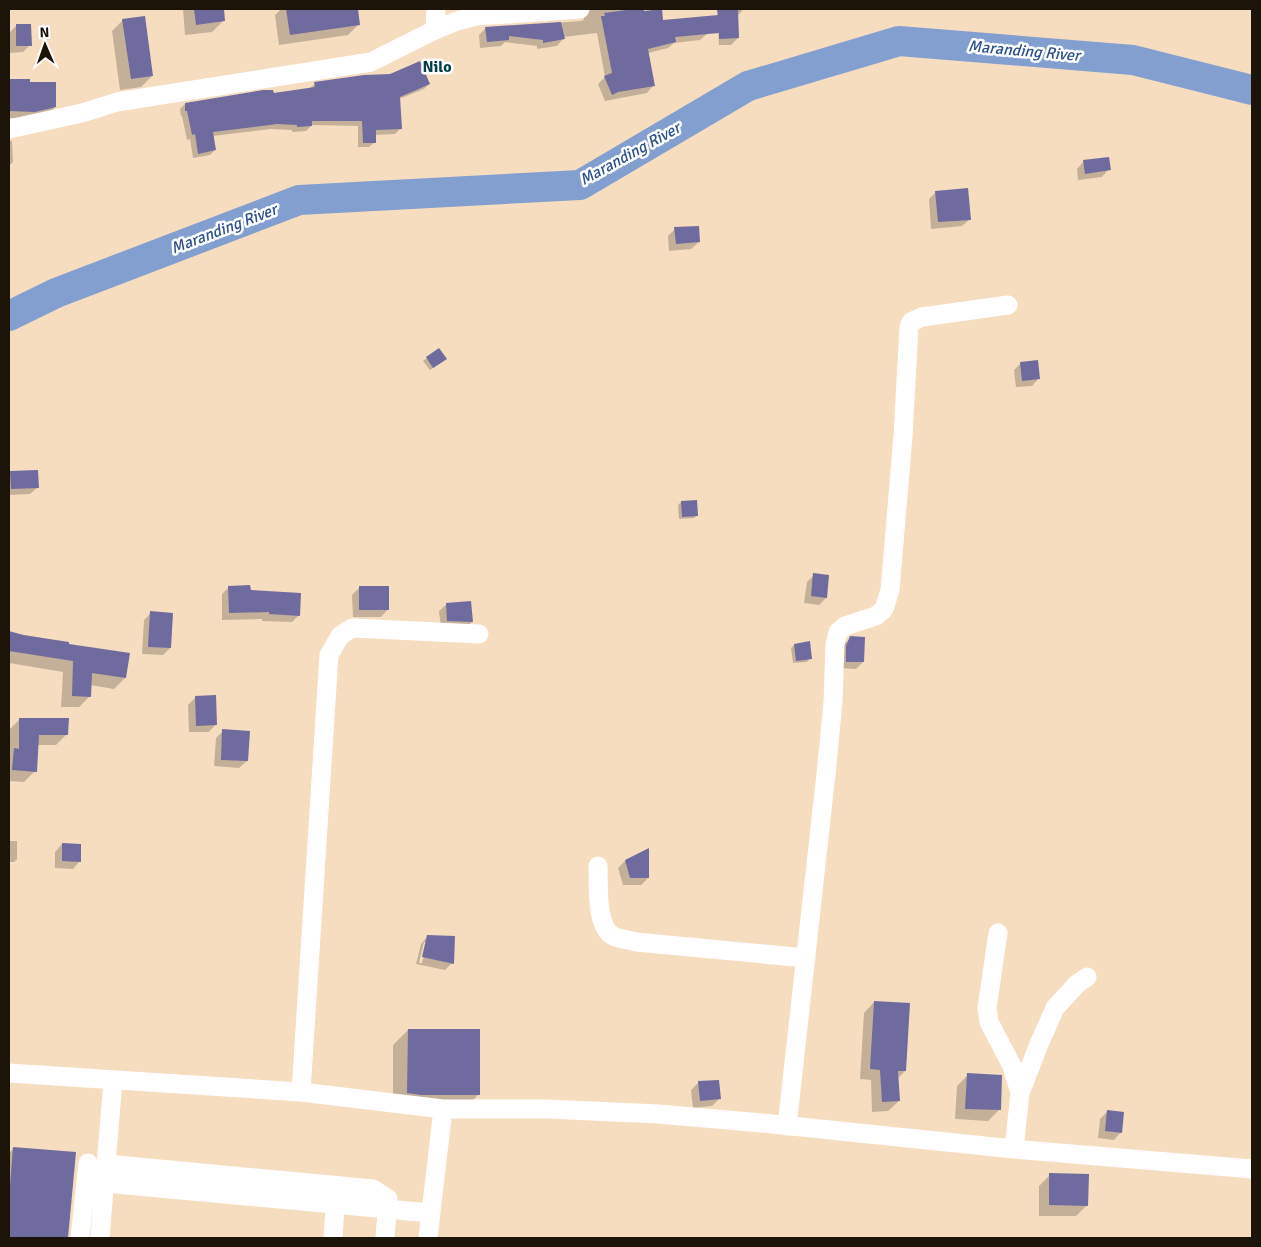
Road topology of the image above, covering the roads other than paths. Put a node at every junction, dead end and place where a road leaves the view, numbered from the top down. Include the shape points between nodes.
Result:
1 (436, 9) edge
2 (580, 9) edge
3 (477, 12) edge
4 (435, 30) junction
5 (9, 129) edge
6 (1008, 305) dead end
7 (478, 634) dead end
8 (598, 866) dead end
9 (998, 933) dead end
10 (806, 958) junction
11 (1087, 976) dead end
12 (9, 1074) edge
13 (113, 1080) junction
14 (301, 1092) junction
15 (1020, 1093) junction
16 (443, 1109) junction
17 (787, 1126) junction
18 (1014, 1149) junction
19 (97, 1164) junction
20 (1252, 1169) edge
21 (105, 1183) junction
22 (336, 1195) junction
23 (388, 1209) junction
24 (430, 1213) junction
25 (80, 1238) edge
26 (100, 1238) edge
27 (333, 1238) edge
28 (386, 1238) edge
29 (428, 1238) edge

1 - 4 street
2 - 3 street
3 - 4 street
4 - 5 street via 371,62 117,102 82,114
6 - 10 street via 922,317 911,322 909,327 890,590 884,609 876,616 845,626 838,632 835,644 833,702
7 - 14 street via 352,628 340,636 329,655
8 - 10 street via 601,919 605,929 614,936 636,942
9 - 15 street via 987,1008 989,1022 1012,1066
10 - 17 street
11 - 15 street via 1055,1008
12 - 13 street
13 - 14 street
13 - 19 street
14 - 16 street
15 - 18 street
16 - 17 street via 547,1109 649,1114
16 - 24 street
17 - 18 street
18 - 20 street
19 - 21 street
19 - 22 street
19 - 25 street
21 - 22 street
21 - 26 street
22 - 23 street
22 - 27 street
23 - 24 street
23 - 28 street
24 - 29 street

